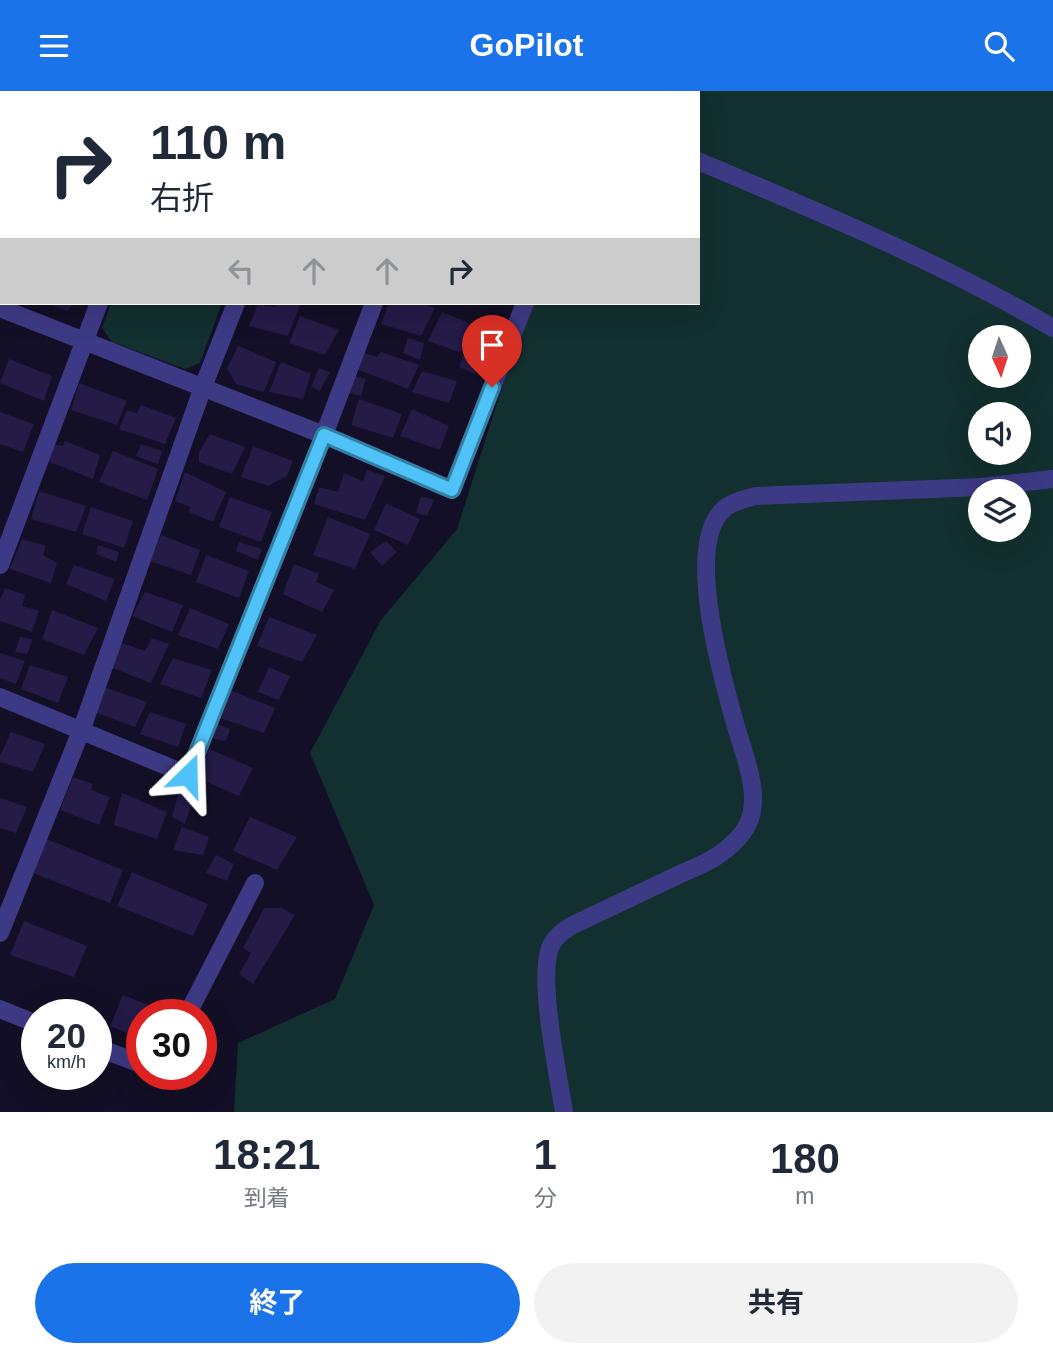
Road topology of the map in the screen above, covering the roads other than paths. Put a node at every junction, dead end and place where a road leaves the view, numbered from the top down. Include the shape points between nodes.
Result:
1 (700, 162) edge
2 (98, 305) edge
3 (235, 305) edge
4 (373, 305) edge
5 (524, 305) edge
6 (0, 308) edge
7 (1053, 328) edge
8 (83, 340) junction
9 (204, 387) junction
10 (324, 435) junction
11 (1053, 479) edge
12 (0, 565) edge
13 (0, 697) edge
14 (81, 731) junction
15 (255, 883) dead end
16 (0, 933) edge
17 (195, 999) edge
18 (0, 1009) edge
19 (21, 1018) edge
20 (564, 1112) edge

1 - 7 street via 888,242
2 - 8 street
3 - 9 street
4 - 10 street
5 - 10 street via 452,490
6 - 8 street
8 - 9 street
8 - 12 street
9 - 10 street
9 - 14 street
10 - 14 street via 188,775
11 - 20 street via 981,487 755,496 734,502 717,517 710,532 705,578 725,690 749,772 752,815 746,829 717,856 573,925 551,945 547,986
13 - 14 street
14 - 16 street
15 - 17 street
18 - 19 street

